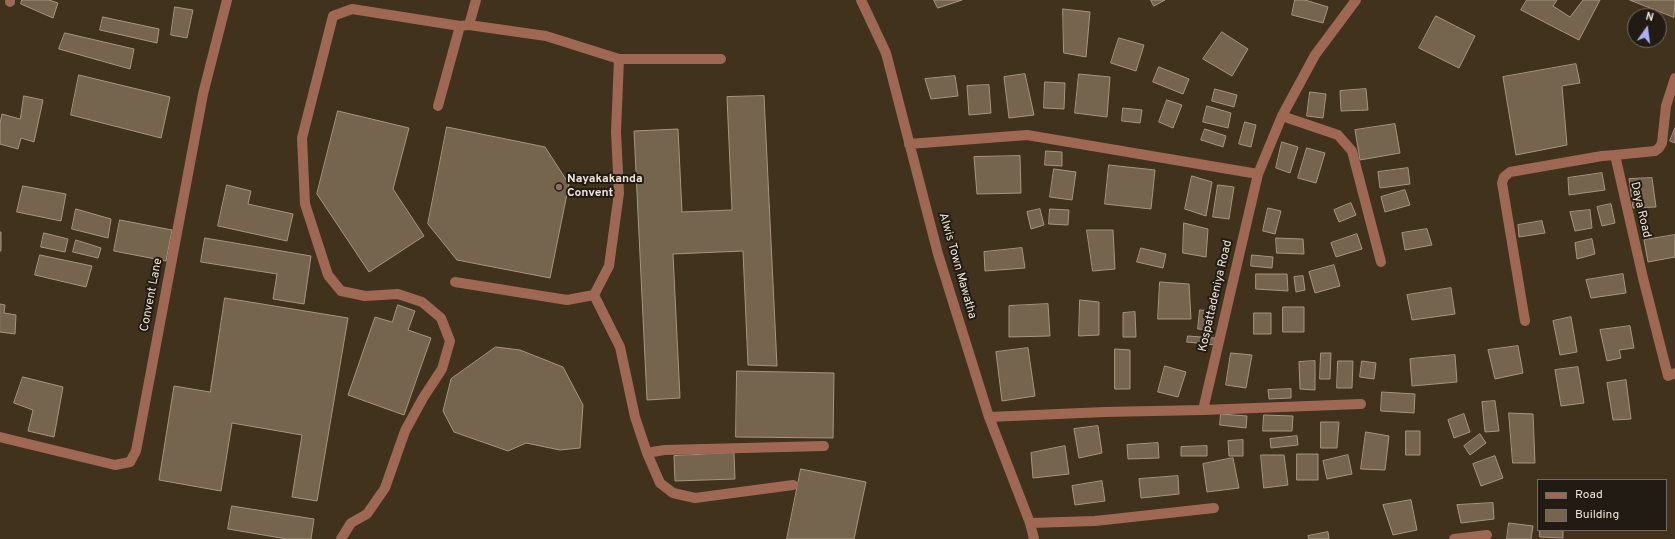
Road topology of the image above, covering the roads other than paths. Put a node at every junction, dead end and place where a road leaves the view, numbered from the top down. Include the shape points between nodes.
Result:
1 (228, 0) edge
2 (476, 0) edge
3 (861, 0) edge
4 (1356, 0) edge
5 (465, 25) junction
6 (619, 59) junction
7 (721, 59) dead end
8 (1675, 78) edge
9 (438, 106) dead end
10 (1282, 116) junction
11 (909, 144) junction
12 (1614, 155) junction
13 (1258, 174) junction
14 (1381, 262) dead end
15 (455, 282) dead end
16 (594, 294) junction
17 (1524, 321) dead end
18 (1675, 373) edge
19 (1361, 404) dead end
20 (1203, 410) junction
21 (989, 417) junction
22 (0, 437) edge
23 (824, 446) dead end
24 (647, 452) junction
25 (793, 485) dead end
26 (1214, 508) dead end
27 (1030, 523) junction
28 (1487, 535) dead end
29 (341, 539) edge
30 (1034, 539) edge
31 (1454, 539) edge

1 - 22 street, Convent Lane via 202,94 136,451 130,462 115,466
2 - 5 street
3 - 11 street, Alwis Town Mawatha via 886,52
4 - 10 street, Kospattadeniya Road via 1315,55
5 - 6 street via 546,36
5 - 9 street
5 - 29 street via 352,9 333,16 302,138 305,204 328,275 341,291 365,296 398,294 422,302 441,318 450,341 442,369 405,431 385,488 367,514 351,523
6 - 7 street
6 - 16 street via 616,132 619,192 608,266
8 - 12 street via 1666,106 1662,143 1659,148 1655,151
10 - 13 street, Kospattadeniya Road
10 - 14 street via 1338,135 1352,151
11 - 13 street via 1027,135
11 - 21 street, Alwis Town Mawatha via 938,254
12 - 17 street via 1510,172 1504,177 1502,184
12 - 18 street, Daya Road via 1668,376
13 - 20 street, Kospattadeniya Road
15 - 16 street via 567,300
16 - 24 street via 620,347 635,417
19 - 20 street
20 - 21 street
21 - 27 street, Alwis Town Mawatha
23 - 24 street
24 - 25 street via 660,483 673,493 695,498
26 - 27 street via 1095,521
27 - 30 street, Alwis Town Mawatha
28 - 31 street

